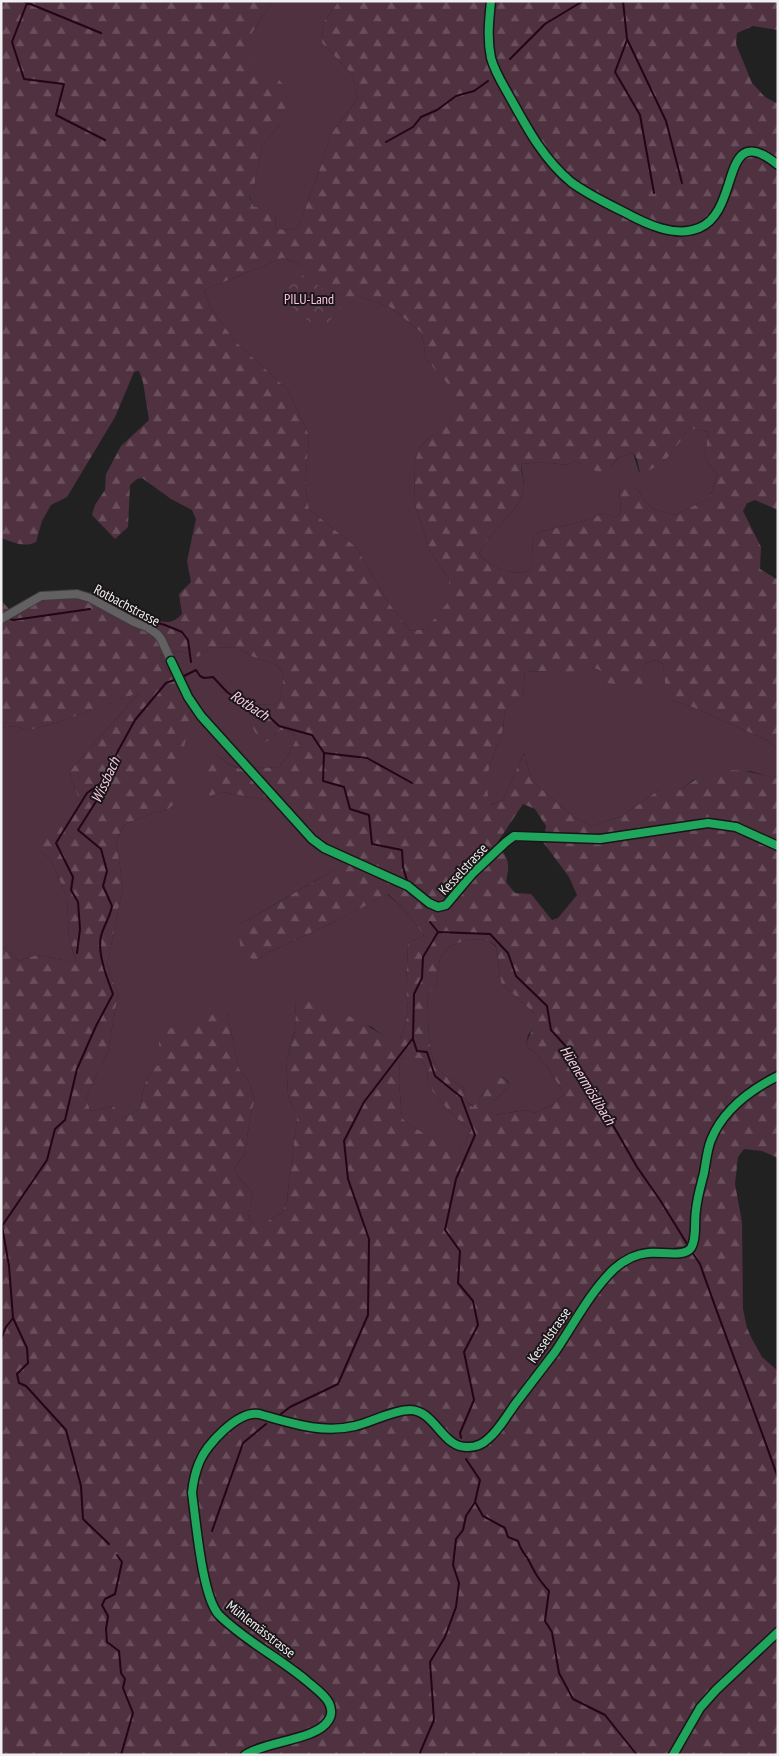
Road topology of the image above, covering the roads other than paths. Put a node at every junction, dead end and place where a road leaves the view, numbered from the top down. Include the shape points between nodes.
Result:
1 (1, 619) edge
2 (171, 661) joint
3 (778, 846) edge
4 (778, 1076) edge
5 (250, 1414) joint
6 (245, 1755) edge

1 - 2 street, Rotbachstrasse via 41,596 77,594 157,634
2 - 3 street, Kesselstrasse via 201,716 312,839 324,848 408,886 438,907 446,905 473,873 514,836 600,839 708,823 736,827
4 - 5 street, Kesselstrasse via 742,1098 719,1124 710,1142 691,1249 672,1254 648,1252 636,1255 615,1269 502,1423 481,1444 460,1447 428,1417 410,1410 333,1430
5 - 6 street, Mühlemässtrasse via 226,1429 207,1449 193,1480 192,1494 208,1596 219,1615 320,1692 329,1702 332,1714 323,1728 313,1733 263,1746

